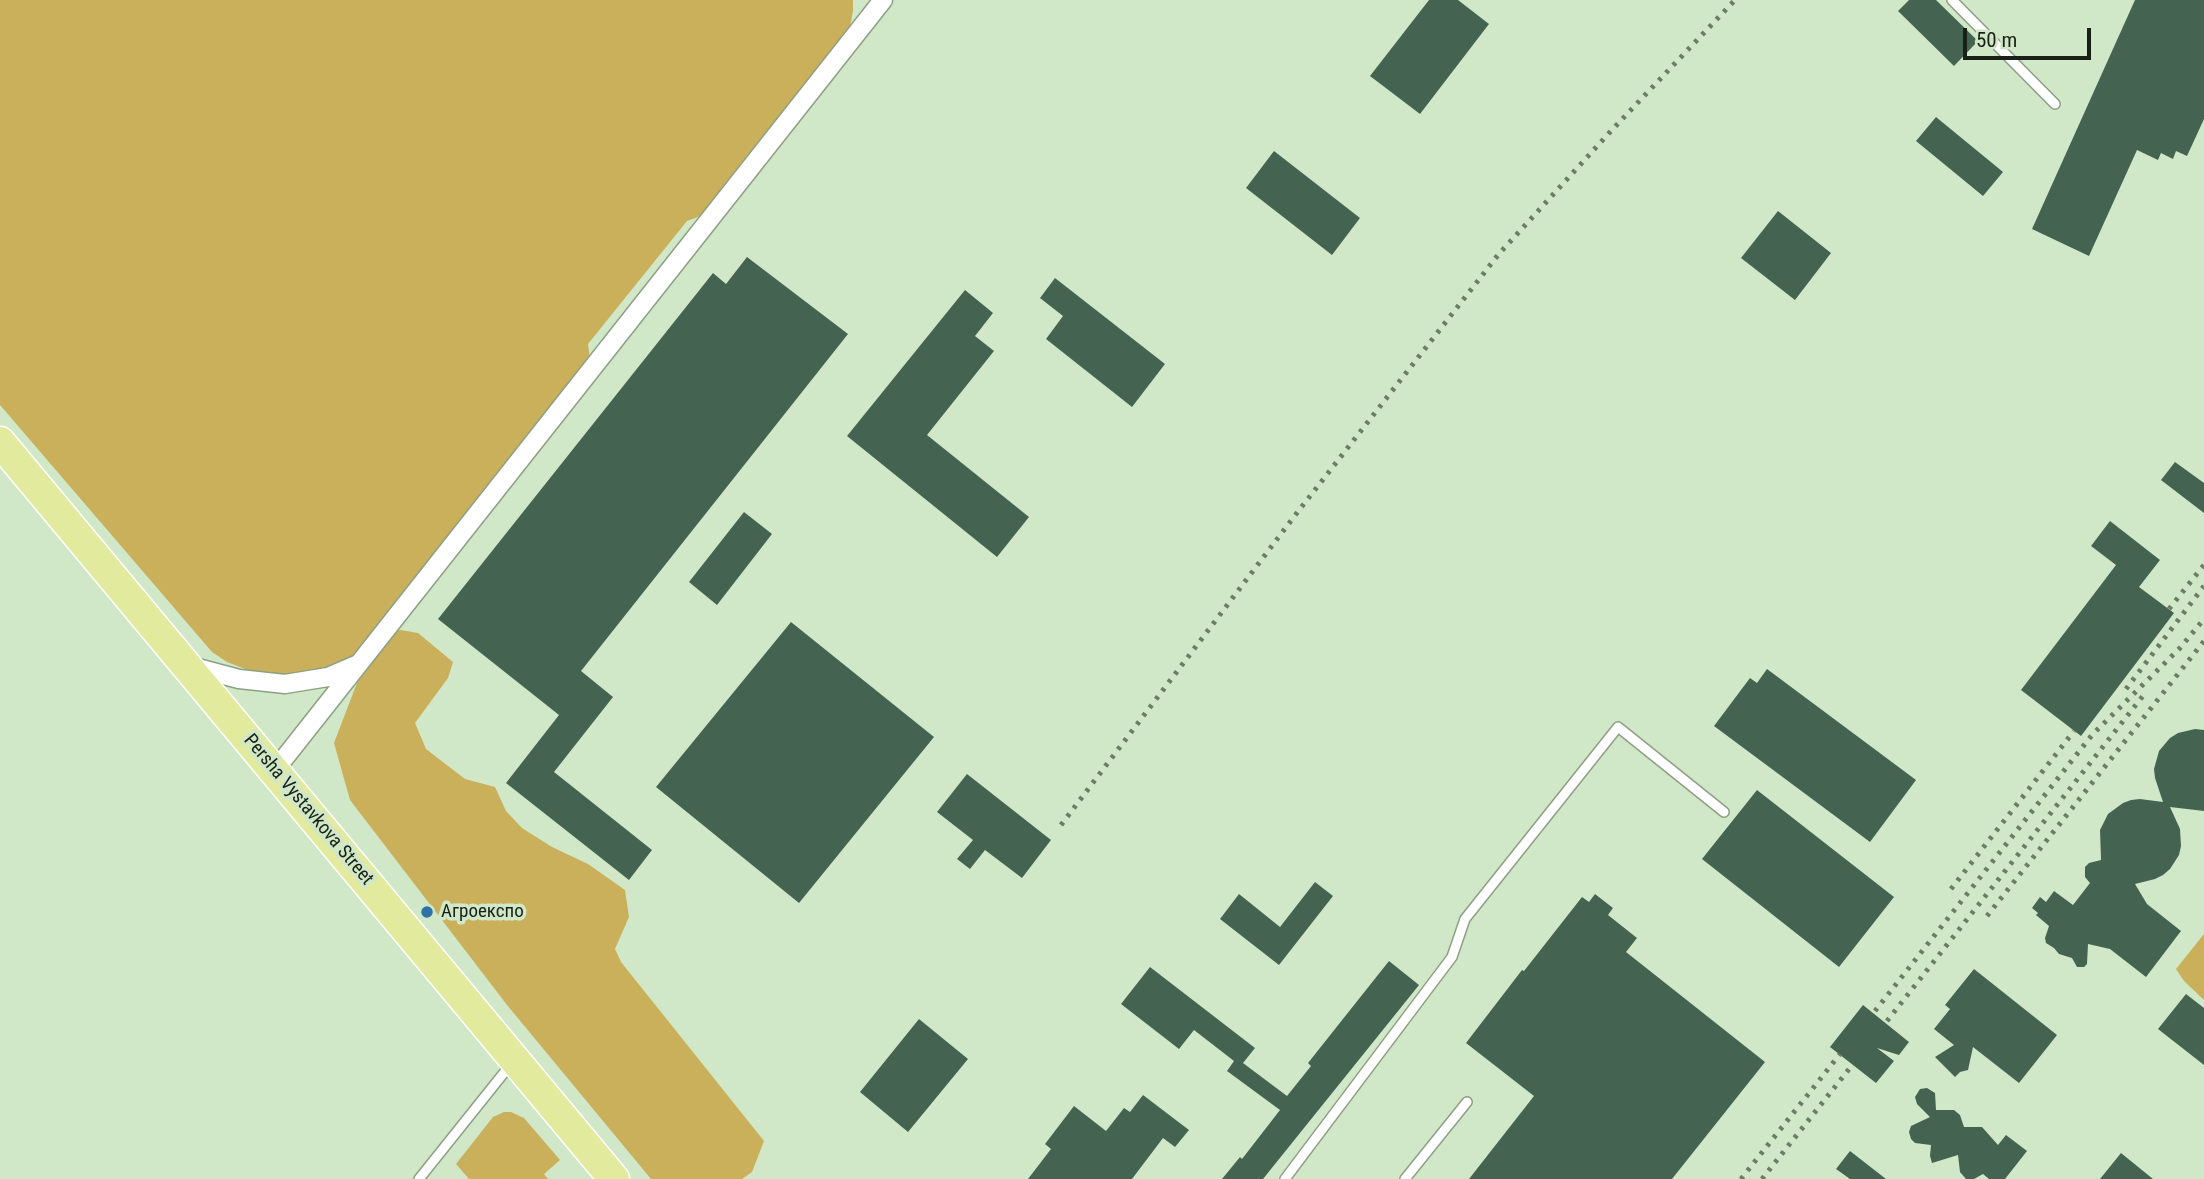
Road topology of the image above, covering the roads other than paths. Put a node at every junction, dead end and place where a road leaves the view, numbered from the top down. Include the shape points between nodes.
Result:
1 (1952, 0) edge
2 (881, 1) edge
3 (2055, 104) dead end
4 (0, 442) edge
5 (362, 661) junction
6 (187, 665) junction
7 (275, 770) junction
8 (1724, 812) dead end
9 (514, 1059) junction
10 (1467, 1102) dead end
11 (419, 1179) edge
12 (614, 1179) edge
13 (1285, 1179) edge
14 (1405, 1179) edge

1 - 3 lane
2 - 5 street
4 - 6 main road, Persha Vystavkova Street
5 - 6 street via 328,677 285,684 239,679
5 - 7 street
6 - 7 main road, Persha Vystavkova Street
7 - 9 main road, Persha Vystavkova Street
8 - 13 lane via 1618,727 1465,919 1452,957
9 - 11 lane
9 - 12 main road, Persha Vystavkova Street
10 - 14 lane

